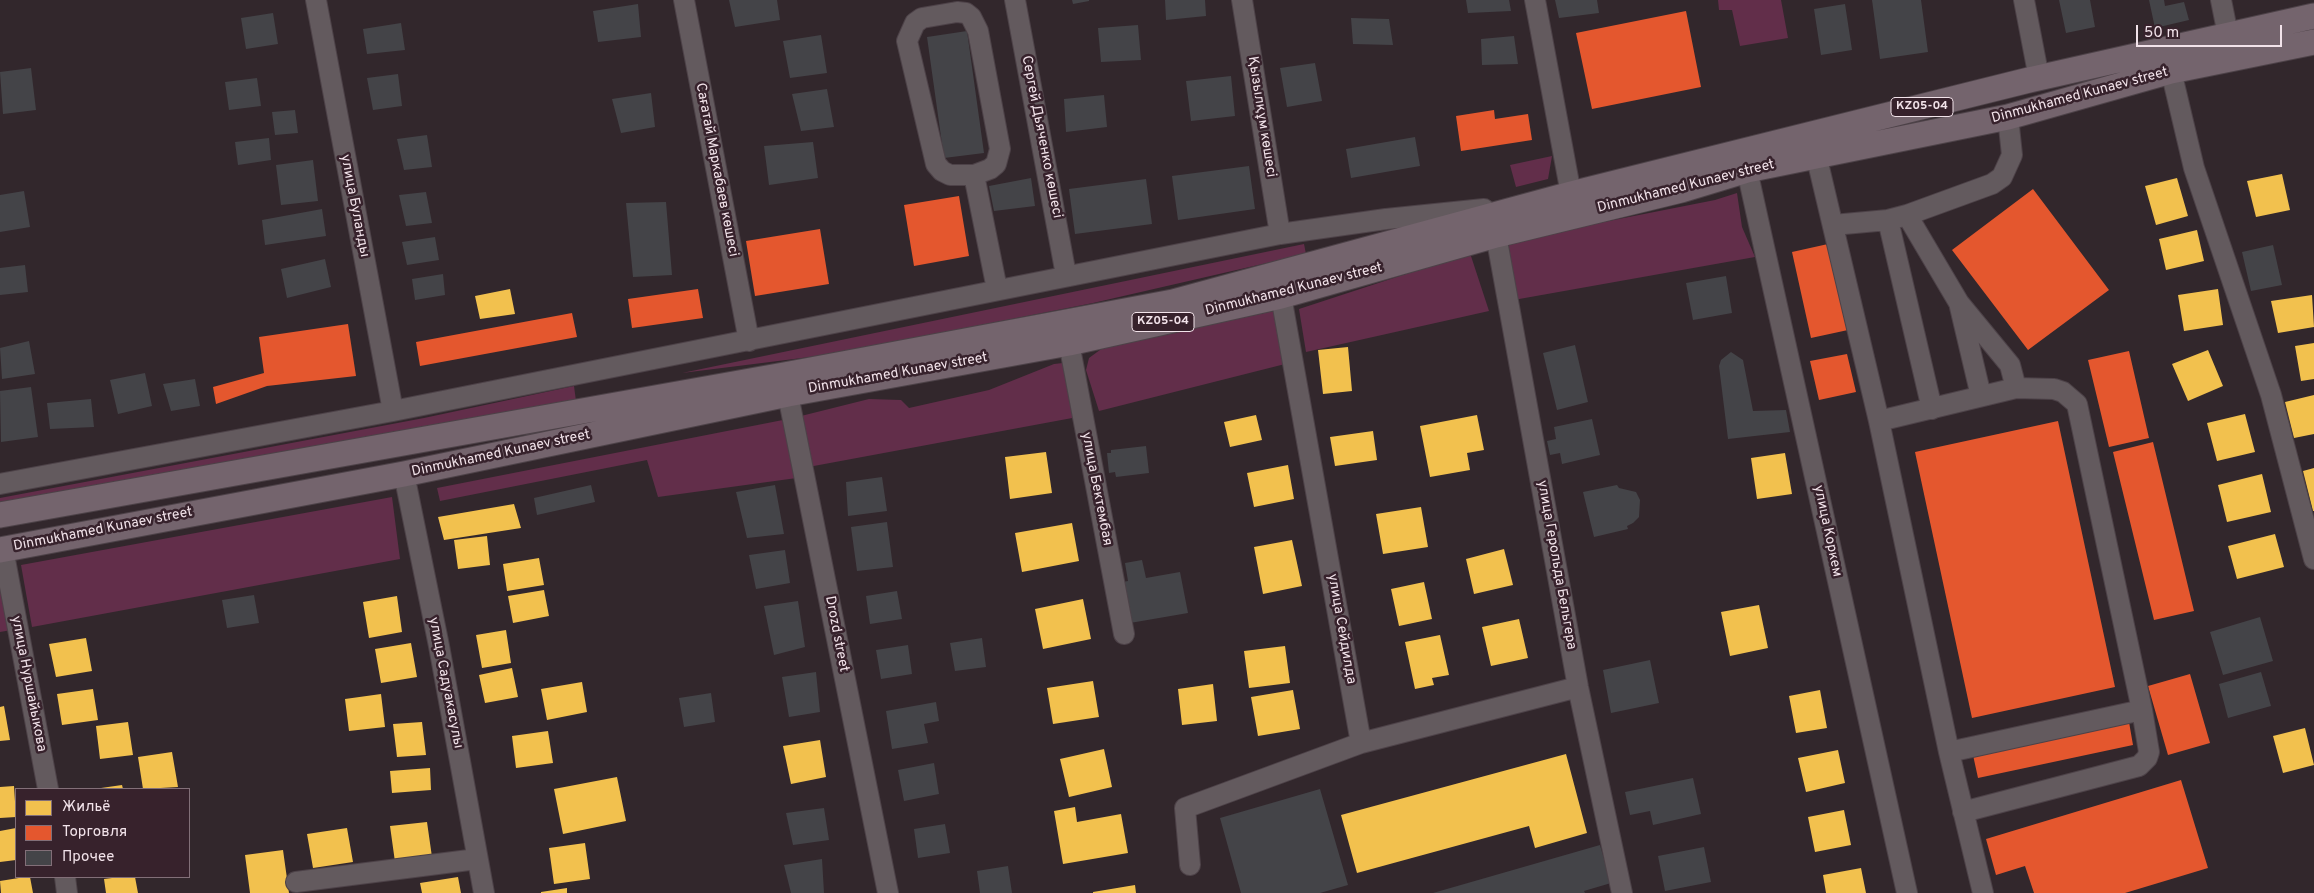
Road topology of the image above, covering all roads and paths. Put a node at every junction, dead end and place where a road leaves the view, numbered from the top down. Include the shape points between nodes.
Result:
1 (316, 0) edge
2 (684, 0) edge
3 (1015, 0) edge
4 (1242, 0) edge
5 (1535, 0) edge
6 (2024, 0) edge
7 (2221, 0) edge
8 (2314, 16) edge
9 (2228, 35) junction
10 (2314, 42) edge
11 (2171, 71) junction
12 (2039, 78) junction
13 (2008, 117) junction
14 (1814, 145) junction
15 (1747, 170) junction
16 (974, 175) junction
17 (1569, 183) junction
18 (1531, 204) junction
19 (1897, 218) junction
20 (1833, 226) junction
21 (1280, 234) junction
22 (1496, 235) junction
23 (1066, 275) junction
24 (997, 289) junction
25 (1281, 296) junction
26 (1958, 303) junction
27 (749, 341) junction
28 (1068, 343) junction
29 (786, 385) junction
30 (2016, 388) junction
31 (1981, 396) junction
32 (1932, 409) junction
33 (393, 412) junction
34 (1880, 421) junction
35 (404, 474) junction
36 (0, 484) edge
37 (0, 515) edge
38 (1, 550) edge
39 (2314, 560) edge
40 (1124, 634) dead end
41 (1578, 687) junction
42 (2142, 710) junction
43 (1361, 742) junction
44 (1949, 752) junction
45 (48, 788) edge
46 (1963, 812) junction
47 (477, 859) junction
48 (1190, 865) dead end
49 (64, 878) edge
50 (296, 882) dead end
51 (67, 893) edge
52 (484, 893) edge
53 (888, 893) edge
54 (1622, 893) edge
55 (1907, 893) edge
56 (1982, 893) edge

1 - 33 street, улица Буланды
2 - 27 street, Сағатай Маркабаев көшесі
3 - 23 street, Сергей Дьяченко көшесі
4 - 21 street, Қызылқұм көшесі
5 - 17 street
6 - 12 street
7 - 9 street
8 - 9 main road, Dinmukhamed Kunaev street / KZ05-04
9 - 12 main road, Dinmukhamed Kunaev street / KZ05-04
10 - 11 main road, Dinmukhamed Kunaev street / KZ05-04
11 - 13 main road, Dinmukhamed Kunaev street / KZ05-04
11 - 39 street via 2194,168 2271,395
12 - 14 main road, Dinmukhamed Kunaev street / KZ05-04
13 - 14 main road, Dinmukhamed Kunaev street / KZ05-04
13 - 19 street via 2012,155 2002,177 1992,184
14 - 15 main road, Dinmukhamed Kunaev street / KZ05-04
14 - 17 main road, Dinmukhamed Kunaev street / KZ05-04
14 - 20 street
15 - 22 main road, Dinmukhamed Kunaev street / KZ05-04 via 1681,190
15 - 55 street, улица Коркем
16 - 16 street via 996,164 1000,149 976,23 966,13 957,12 922,18 915,23 907,41 936,164 950,175
16 - 24 street
17 - 18 main road, Dinmukhamed Kunaev street / KZ05-04
18 - 21 street
18 - 29 main road, Dinmukhamed Kunaev street / KZ05-04 via 1173,302
19 - 20 street
19 - 26 street
19 - 32 street
20 - 34 street
21 - 23 street
22 - 25 main road, Dinmukhamed Kunaev street / KZ05-04
22 - 41 street, улица Герольда Бельгера
23 - 24 street
24 - 27 street
25 - 28 main road, Dinmukhamed Kunaev street / KZ05-04
25 - 43 street, улица Сейдилда
26 - 30 street via 2010,365
26 - 31 street
27 - 33 street
28 - 29 main road, Dinmukhamed Kunaev street / KZ05-04
28 - 40 street, улица Бектембая
29 - 35 main road, Dinmukhamed Kunaev street / KZ05-04
29 - 37 main road, Dinmukhamed Kunaev street / KZ05-04
29 - 53 street, Drozd street
30 - 31 street
30 - 42 street via 2054,389 2077,404
31 - 32 street
32 - 34 street
33 - 36 street
34 - 44 street
35 - 38 main road, Dinmukhamed Kunaev street / KZ05-04
35 - 47 street, улица Садуакасулы
38 - 45 street, улица Нуршайыкова
41 - 43 street
41 - 54 street, улица Герольда Бельгера
42 - 44 street
42 - 46 street via 2149,752 2148,758 2138,766
43 - 48 street via 1185,808
44 - 46 street
46 - 56 street
47 - 50 street
47 - 52 street, улица Садуакасулы
49 - 51 street

